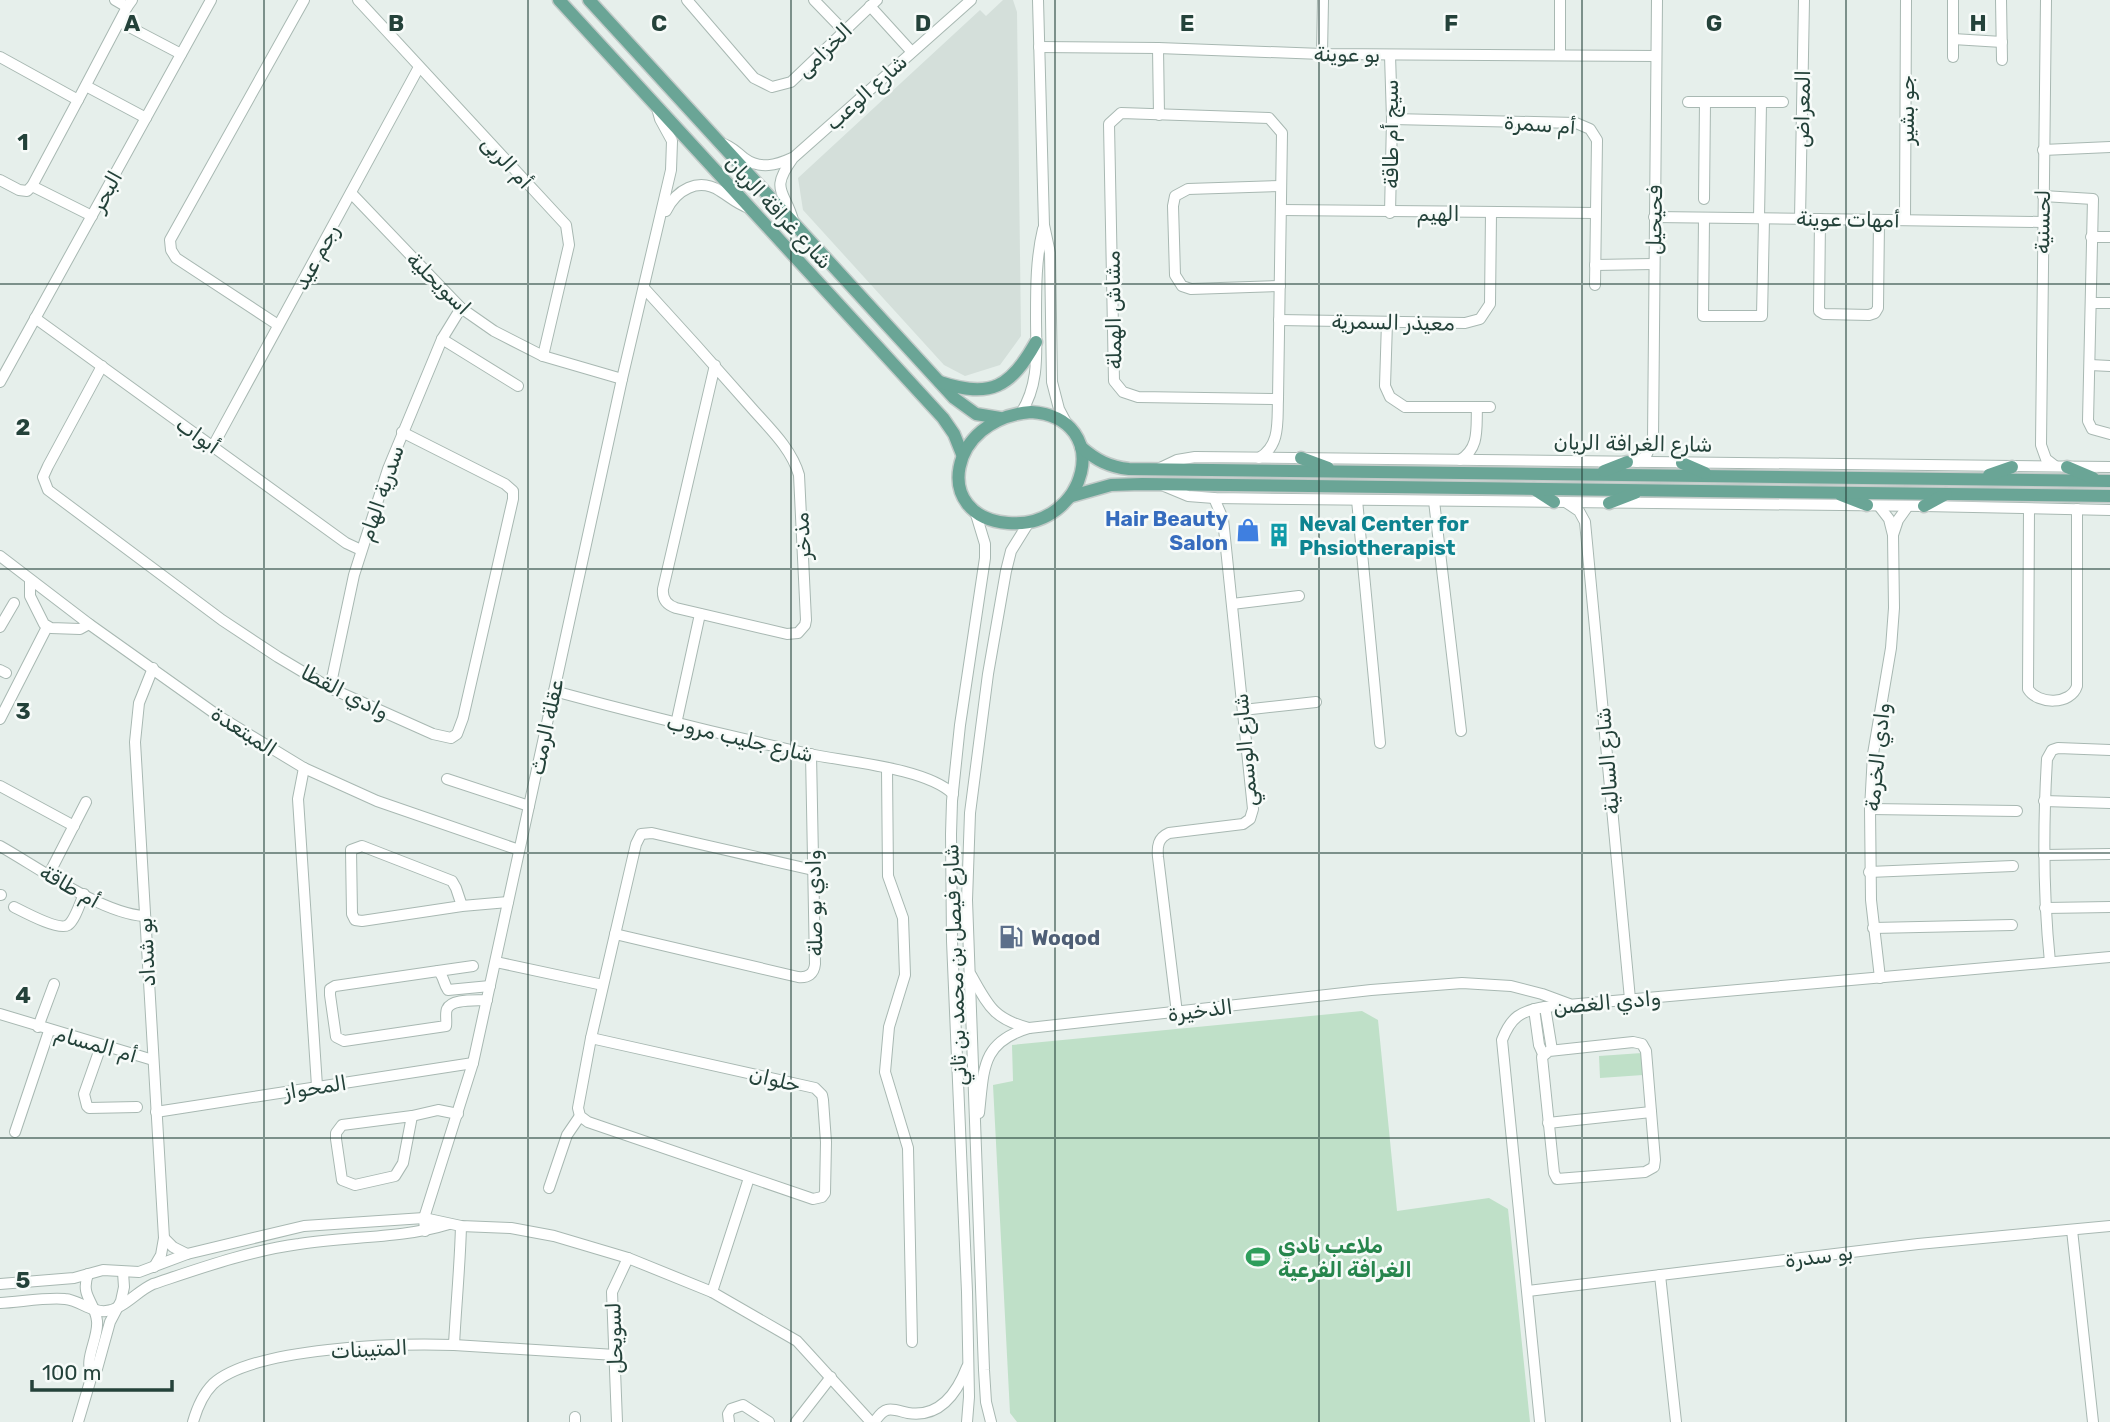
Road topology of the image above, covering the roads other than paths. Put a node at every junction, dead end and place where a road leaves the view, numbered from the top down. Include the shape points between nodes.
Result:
1 (115, 0) edge
2 (211, 0) edge
3 (304, 0) edge
4 (358, 0) edge
5 (559, 0) edge
6 (589, 0) edge
7 (687, 0) edge
8 (814, 0) edge
9 (971, 0) edge
10 (1038, 0) edge
11 (1323, 0) edge
12 (1560, 0) edge
13 (1657, 0) edge
14 (1804, 0) edge
15 (1906, 0) edge
16 (1953, 0) edge
17 (2001, 0) edge
18 (2046, 0) edge
19 (873, 3) edge
20 (130, 4) edge
21 (120, 22) junction
22 (844, 31) junction
23 (1953, 39) junction
24 (2001, 42) junction
25 (1039, 47) junction
26 (1157, 48) junction
27 (911, 51) junction
28 (181, 54) junction
29 (1322, 54) junction
30 (1390, 55) junction
31 (1560, 55) junction
32 (1656, 56) junction
33 (0, 57) edge
34 (1953, 57) dead end
35 (2001, 60) dead end
36 (419, 67) junction
37 (86, 86) junction
38 (78, 100) junction
39 (1688, 102) dead end
40 (1705, 102) junction
41 (1783, 102) dead end
42 (1760, 103) junction
43 (657, 108) junction
44 (1159, 115) junction
45 (146, 118) junction
46 (1392, 119) junction
47 (720, 143) junction
48 (2110, 147) edge
49 (2043, 150) junction
50 (793, 158) junction
51 (0, 180) edge
52 (32, 186) junction
53 (1282, 186) junction
54 (351, 193) junction
55 (2043, 196) junction
56 (1704, 199) dead end
57 (749, 208) junction
58 (1281, 210) junction
59 (1390, 213) junction
60 (1491, 213) junction
61 (1595, 213) junction
62 (92, 216) junction
63 (1654, 217) junction
64 (1703, 218) junction
65 (1761, 218) junction
66 (1800, 219) junction
67 (1820, 219) junction
68 (661, 220) junction
69 (1879, 220) junction
70 (1905, 220) junction
71 (2042, 222) junction
72 (794, 224) junction
73 (1044, 225) junction
74 (2091, 237) junction
75 (2110, 237) edge
76 (1653, 264) junction
77 (1595, 265) junction
78 (1036, 277) junction
79 (1050, 277) junction
80 (1595, 285) dead end
81 (1280, 286) junction
82 (644, 288) junction
83 (2091, 303) junction
84 (2110, 303) edge
85 (461, 308) junction
86 (35, 318) junction
87 (1279, 320) junction
88 (1387, 322) junction
89 (278, 325) junction
90 (442, 339) junction
91 (1036, 342) junction
92 (543, 356) junction
93 (715, 365) junction
94 (2090, 365) junction
95 (102, 366) junction
96 (2110, 366) edge
97 (622, 379) junction
98 (937, 381) junction
99 (0, 382) edge
100 (519, 386) dead end
101 (1278, 399) junction
102 (1476, 407) junction
103 (1490, 407) dead end
104 (1020, 413) junction
105 (1000, 418) junction
106 (1070, 430) junction
107 (402, 432) junction
108 (2110, 435) edge
109 (1276, 438) junction
110 (1653, 440) junction
111 (1476, 441) junction
112 (2041, 445) junction
113 (213, 446) junction
114 (1081, 447) junction
115 (962, 454) junction
116 (1259, 458) junction
117 (1296, 458) junction
118 (1459, 460) junction
119 (1492, 461) junction
120 (1631, 462) junction
121 (1676, 463) junction
122 (2018, 467) junction
123 (2062, 467) junction
124 (2110, 467) edge
125 (1158, 469) junction
126 (1334, 471) junction
127 (1596, 475) junction
128 (1712, 476) junction
129 (1980, 479) junction
130 (2105, 481) edge
131 (1160, 484) junction
132 (1534, 489) junction
133 (1640, 491) junction
134 (1834, 492) junction
135 (1947, 493) junction
136 (1072, 496) junction
137 (2110, 496) edge
138 (1214, 498) junction
139 (1357, 500) junction
140 (1434, 501) junction
141 (1560, 502) junction
142 (1603, 503) junction
143 (1873, 506) junction
144 (1908, 506) junction
145 (1924, 506) junction
146 (2029, 509) junction
147 (2077, 509) junction
148 (2110, 510) edge
149 (975, 511) junction
150 (1029, 522) junction
151 (1585, 522) junction
152 (1893, 535) junction
153 (361, 550) junction
154 (0, 556) edge
155 (30, 580) junction
156 (1299, 596) dead end
157 (14, 603) dead end
158 (1232, 604) junction
159 (700, 614) junction
160 (89, 624) junction
161 (47, 627) junction
162 (0, 628) edge
163 (153, 668) junction
164 (330, 688) junction
165 (554, 691) junction
166 (1316, 702) dead end
167 (1243, 710) junction
168 (0, 719) edge
169 (676, 724) junction
170 (1461, 731) dead end
171 (1380, 743) dead end
172 (2110, 750) edge
173 (811, 754) junction
174 (304, 768) junction
175 (955, 768) junction
176 (887, 769) junction
177 (928, 777) junction
178 (447, 779) dead end
179 (0, 786) edge
180 (953, 794) junction
181 (2044, 801) junction
182 (86, 802) dead end
183 (2110, 803) edge
184 (529, 806) junction
185 (1870, 809) junction
186 (2017, 811) dead end
187 (74, 827) junction
188 (0, 846) edge
189 (519, 850) junction
190 (2110, 854) edge
191 (2044, 855) junction
192 (2013, 866) dead end
193 (813, 870) junction
194 (1869, 872) junction
195 (49, 874) junction
196 (84, 894) junction
197 (508, 902) junction
198 (462, 905) junction
199 (14, 907) dead end
200 (2110, 907) edge
201 (2045, 908) junction
202 (144, 916) junction
203 (2012, 925) dead end
204 (1873, 928) junction
205 (615, 934) junction
206 (2110, 957) edge
207 (496, 962) junction
208 (2050, 962) junction
209 (473, 966) dead end
210 (438, 971) junction
211 (969, 971) junction
212 (1880, 978) junction
213 (54, 984) dead end
214 (603, 985) junction
215 (490, 986) junction
216 (1630, 999) junction
217 (487, 1000) junction
218 (1571, 1005) junction
219 (1539, 1008) junction
220 (1177, 1013) junction
221 (0, 1014) edge
222 (458, 1024) dead end
223 (446, 1026) junction
224 (38, 1027) junction
225 (1029, 1028) junction
226 (49, 1031) junction
227 (591, 1038) junction
228 (101, 1046) junction
229 (1548, 1052) junction
230 (153, 1060) junction
231 (473, 1063) junction
232 (317, 1086) junction
233 (137, 1107) dead end
234 (156, 1112) junction
235 (1651, 1112) junction
236 (458, 1114) junction
237 (412, 1116) junction
238 (580, 1116) junction
239 (1548, 1124) junction
240 (15, 1132) dead end
241 (976, 1148) junction
242 (749, 1178) junction
243 (549, 1188) dead end
244 (424, 1219) junction
245 (449, 1224) junction
246 (461, 1226) junction
247 (2110, 1226) edge
248 (2072, 1230) junction
249 (425, 1231) junction
250 (163, 1238) junction
251 (187, 1254) junction
252 (628, 1258) junction
253 (154, 1268) junction
254 (123, 1272) junction
255 (88, 1273) junction
256 (1660, 1275) junction
257 (0, 1284) edge
258 (1528, 1291) junction
259 (712, 1292) junction
260 (0, 1303) edge
261 (118, 1307) junction
262 (94, 1309) junction
263 (912, 1342) dead end
264 (454, 1345) junction
265 (615, 1355) junction
266 (969, 1363) junction
267 (92, 1375) junction
268 (831, 1377) junction
269 (872, 1420) edge
270 (78, 1422) edge
271 (193, 1422) edge
272 (617, 1422) edge
273 (729, 1422) edge
274 (769, 1422) edge
275 (796, 1422) edge
276 (967, 1422) edge
277 (991, 1422) edge
278 (1540, 1422) edge
279 (1676, 1422) edge
280 (2093, 1422) edge

1 - 20 street
2 - 28 street, البحر
3 - 89 street via 170,240 176,258
4 - 36 street, أم الربى
5 - 43 main road, شارع غرافة الريان
6 - 47 main road, شارع غرافة الريان
7 - 22 street, الخزامى via 754,78 772,87 791,82
8 - 22 street
9 - 27 street, شارع الوعب
10 - 25 street
11 - 29 street
12 - 31 street
13 - 32 street, فحيحيل
14 - 66 street, المعراض
15 - 70 street, جو بشير
16 - 23 street
17 - 24 street
18 - 49 street, لحسنية
19 - 22 street, الخزامى
19 - 27 street, الخزامى
20 - 21 street
21 - 28 street
21 - 37 street
23 - 24 street
23 - 34 street
24 - 35 street
25 - 26 street, بو عوينة
25 - 73 street
26 - 29 street, بو عوينة
26 - 44 street
27 - 50 street, شارع الوعب
28 - 45 street, البحر
29 - 30 street, بو عوينة
30 - 31 street, بو عوينة
30 - 46 street, سيج أم طاقة
31 - 32 street, بو عوينة
32 - 63 street, فحيحيل
33 - 38 street
36 - 54 street, رجم عيد
36 - 92 street, أم الربى via 566,225 569,244
37 - 38 street
37 - 45 street
38 - 52 street
39 - 40 street
40 - 42 street
40 - 56 street
41 - 42 street
42 - 65 street
43 - 57 main road, شارع غرافة الريان
43 - 68 street, عقلة الرمث via 674,149
44 - 53 street, مشاش الهملة via 1269,118 1282,133
44 - 101 street, مشاش الهملة via 1121,113 1109,124 1114,381 1123,392 1138,397
45 - 62 street, البحر
46 - 59 street, سيج أم طاقة
46 - 61 street, أم سمرة via 1576,123 1591,129 1597,140
47 - 50 street via 761,165
47 - 72 main road, شارع غرافة الريان
48 - 49 street
49 - 55 street, لحسنية
50 - 72 street, شارع الوعب via 780,185
51 - 52 street via 19,190
52 - 62 street
53 - 58 street, مشاش الهملة
53 - 81 street via 1188,189 1175,196 1173,206 1175,275 1182,286
54 - 85 street, اسويحلية
54 - 89 street, رجم عيد
55 - 71 street, لحسنية
55 - 74 street via 2092,198
57 - 68 street, عقلة الرمث via 717,189 697,185 676,195
57 - 115 main road, شارع غرافة الريان via 943,418
58 - 59 street, الهيم
58 - 81 street, مشاش الهملة
59 - 60 street, الهيم
60 - 61 street, الهيم
60 - 88 street, معيذر السمرية via 1490,304 1480,319 1465,323
61 - 77 street, أم سمرة
62 - 86 street, البحر
63 - 64 street, أمهات عوينة
63 - 76 street, فحيحيل
64 - 65 street, أمهات عوينة
64 - 65 street via 1703,316 1762,316
65 - 66 street, أمهات عوينة
66 - 67 street, أمهات عوينة
67 - 69 street, أمهات عوينة
67 - 69 street via 1819,311 1869,315 1878,308
68 - 82 street, عقلة الرمث
69 - 70 street, أمهات عوينة
70 - 71 street, أمهات عوينة
71 - 112 street, لحسنية
72 - 98 main road, شارع غرافة الريان
73 - 78 street
73 - 79 street
74 - 75 street
74 - 83 street
76 - 77 street
76 - 110 street, فحيحيل
77 - 80 street, أم سمرة
78 - 79 street
78 - 91 street
79 - 106 street via 1052,382
81 - 87 street, مشاش الهملة
82 - 93 street, مذخر
82 - 97 street, عقلة الرمث
83 - 84 street
83 - 94 street
85 - 90 street, سدرية الهام
85 - 92 street, اسويحلية
86 - 95 street, أبواب
86 - 99 street, البحر
87 - 88 street, معيذر السمرية
87 - 101 street, مشاش الهملة
88 - 102 street via 1385,386 1390,397 1405,407
89 - 113 street, رجم عيد
90 - 100 street
90 - 107 street, سدرية الهام
91 - 98 main road via 1021,368 998,385 971,390
91 - 104 street via 1034,382
92 - 97 street, اسويحلية
93 - 159 street, مذخر via 663,589 670,606
93 - 159 street, مذخر via 796,465 806,620 802,630 793,635
94 - 96 street
94 - 108 street via 2088,421 2092,429
95 - 113 street, أبواب
95 - 164 street, وادي القطا via 43,477 48,490 222,620
97 - 165 street, عقلة الرمث
98 - 105 main road, شارع غرافة الريان via 971,412
101 - 109 street, مشاش الهملة
102 - 103 street
102 - 111 street
104 - 105 main road
104 - 106 main road via 1050,415
105 - 115 main road via 977,433
106 - 114 main road
107 - 153 street, سدرية الهام
107 - 164 street, وادي القطا via 513,491 463,718 457,734 446,737
109 - 116 street
109 - 117 street via 1282,450
110 - 120 street via 1646,456
110 - 121 street via 1658,453
111 - 118 street
111 - 119 street
112 - 122 street via 2035,459
112 - 123 street via 2046,458
113 - 153 street, أبواب
114 - 125 main road, شارع الغرافة الريان via 1109,466
114 - 136 main road via 1083,471
115 - 149 main road via 962,492
116 - 117 street, شارع الغرافة الريان
116 - 125 street, شارع الغرافة الريان via 1188,457
117 - 118 street, شارع الغرافة الريان
117 - 126 main road
118 - 119 street, شارع الغرافة الريان
119 - 120 street, شارع الغرافة الريان
120 - 121 street, شارع الغرافة الريان
120 - 127 main road
121 - 122 street, شارع الغرافة الريان
121 - 128 main road
122 - 123 street, شارع الغرافة الريان
122 - 129 main road
123 - 124 street, شارع الغرافة الريان
123 - 130 main road
125 - 126 main road, شارع الغرافة الريان
126 - 127 main road, شارع الغرافة الريان
127 - 128 main road, شارع الغرافة الريان
128 - 129 main road, شارع الغرافة الريان
129 - 130 main road, شارع الغرافة الريان
131 - 132 main road
131 - 136 main road via 1121,484
131 - 138 street via 1178,493
132 - 133 main road
132 - 141 main road
133 - 134 main road
133 - 142 main road
134 - 135 main road
134 - 143 main road
135 - 137 main road
135 - 145 main road
136 - 150 main road via 1049,515
138 - 139 street
138 - 158 street, شارع الوسمي via 1223,519
139 - 140 street
139 - 171 street
140 - 141 street
140 - 170 street
141 - 142 street
141 - 151 street via 1579,511
142 - 143 street
142 - 151 street via 1589,512
143 - 144 street
143 - 152 street, وادي الخرمة via 1889,519
144 - 145 street
144 - 152 street, وادي الخرمة
145 - 146 street
146 - 147 street
146 - 147 street via 2028,689 2040,700 2067,699 2077,686
147 - 148 street
149 - 150 main road via 997,521
149 - 175 street, شارع فيصل بن محمد بن ثاني via 985,544 984,576
150 - 211 street, شارع فيصل بن محمد بن ثاني via 1011,551 1006,570 973,781
151 - 216 street, شارع السالية
152 - 185 street, وادي الخرمة via 1893,628
153 - 164 street, سدرية الهام
154 - 155 street, المبتعدة
155 - 160 street, المبتعدة
155 - 161 street via 30,596
156 - 158 street
157 - 162 street
158 - 167 street, شارع الوسمي
159 - 169 street
160 - 161 street via 80,629
160 - 163 street, المبتعدة
161 - 168 street
163 - 174 street, المبتعدة via 225,720
163 - 202 street, بو شداد via 139,703 135,742
165 - 169 street, شارع جليب مروب
165 - 184 street, عقلة الرمث
166 - 167 street
167 - 220 street, شارع الوسمي via 1253,809 1250,819 1243,824 1169,833 1158,844
169 - 173 street, شارع جليب مروب
172 - 181 street via 2052,750 2046,759
173 - 176 street, شارع جليب مروب
173 - 193 street, وادي بو صلة
174 - 189 street, المبتعدة via 377,801
174 - 232 street via 298,799
175 - 177 street, شارع جليب مروب
175 - 180 street, شارع فيصل بن محمد بن ثاني
176 - 177 street, شارع جليب مروب
176 - 263 street via 888,876 903,918 905,975 889,1027 885,1073 908,1148
177 - 180 street, شارع جليب مروب
178 - 184 street
179 - 187 street
180 - 266 street, شارع فيصل بن محمد بن ثاني via 951,905
181 - 183 street
181 - 191 street
182 - 187 street
184 - 189 street, عقلة الرمث
185 - 186 street
185 - 194 street, وادي الخرمة
187 - 195 street
188 - 195 street, أم طاقة
189 - 197 street, عقلة الرمث
190 - 191 street
191 - 201 street
192 - 194 street
193 - 205 street via 647,832 637,839
193 - 205 street, وادي بو صلة via 815,964 808,976
194 - 204 street, وادي الخرمة
195 - 196 street, أم طاقة
196 - 199 street via 64,926
196 - 202 street, أم طاقة via 118,912
197 - 198 street
197 - 207 street, عقلة الرمث
198 - 198 street via 355,920 351,849 362,846 452,881
200 - 201 street
201 - 208 street
202 - 230 street, بو شداد
203 - 204 street
204 - 212 street, وادي الخرمة
205 - 214 street
206 - 208 street, وادي الغصن
207 - 214 street
207 - 215 street, عقلة الرمث
208 - 212 street, وادي الغصن
209 - 210 street
210 - 215 street via 448,990
210 - 223 street via 330,989 336,1037 344,1041
211 - 225 street, الذخيرة via 997,1015
211 - 241 street, شارع فيصل بن محمد بن ثاني
212 - 216 street, وادي الغصن
213 - 224 street
214 - 227 street
215 - 217 street, عقلة الرمث
216 - 218 street, وادي الغصن
217 - 223 street via 450,1005
217 - 231 street, عقلة الرمث
218 - 219 street, وادي الغصن
218 - 220 street, الذخيرة via 1534,991 1462,983 1371,989
219 - 229 street via 1539,1045
219 - 258 street, وادي الغصن via 1526,1010 1508,1024 1502,1040
220 - 225 street, الذخيرة
221 - 224 street, أم المسام
222 - 223 street
224 - 226 street, أم المسام
225 - 241 street, الذخيرة via 1009,1034 987,1060
226 - 228 street, أم المسام
226 - 240 street
227 - 238 street via 579,1098
227 - 242 street, حلوان via 819,1091 826,1142 822,1197 813,1199
228 - 230 street, أم المسام
228 - 233 street via 84,1094 87,1106
229 - 235 street via 1642,1044
229 - 239 street via 1541,1063
230 - 234 street, بو شداد
231 - 232 street, المحواز
231 - 236 street, عقلة الرمث
232 - 234 street, المحواز
234 - 250 street, بو شداد
235 - 239 street
235 - 239 street via 1655,1164 1645,1172 1557,1179
236 - 237 street via 438,1110
236 - 244 street, عقلة الرمث
237 - 237 street via 342,1125 336,1139 342,1180 355,1185 395,1176 403,1163
238 - 242 street, حلوان
238 - 243 street via 567,1135
241 - 277 street, شارع فيصل بن محمد بن ثاني via 986,1402
242 - 259 street
244 - 245 street
244 - 249 street, عقلة الرمث
244 - 251 street via 304,1226
245 - 246 street
245 - 249 street
246 - 252 street via 554,1236
246 - 264 street
247 - 248 street, بو سدرة
248 - 256 street, بو سدرة
248 - 280 street
249 - 261 street via 265,1249 153,1284
250 - 251 street
250 - 253 street, بو شداد
251 - 253 street
252 - 259 street
252 - 265 street, لسويحل via 612,1292
253 - 254 street
254 - 255 street
254 - 261 street
255 - 257 street
255 - 262 street via 85,1290
256 - 258 street, بو سدرة
256 - 279 street
258 - 278 street, وادي الغصن
259 - 268 street via 797,1341
260 - 262 street via 66,1299
261 - 262 street
261 - 267 street
262 - 267 street
264 - 265 street, المتيبنات
264 - 271 street, المتيبنات via 344,1348 230,1372 199,1402
265 - 272 street, لسويحل
266 - 269 street via 959,1388 939,1408 910,1414 889,1409
266 - 276 street, شارع فيصل بن محمد بن ثاني
267 - 270 street
268 - 269 street
268 - 275 street
273 - 274 street via 731,1409 743,1405

